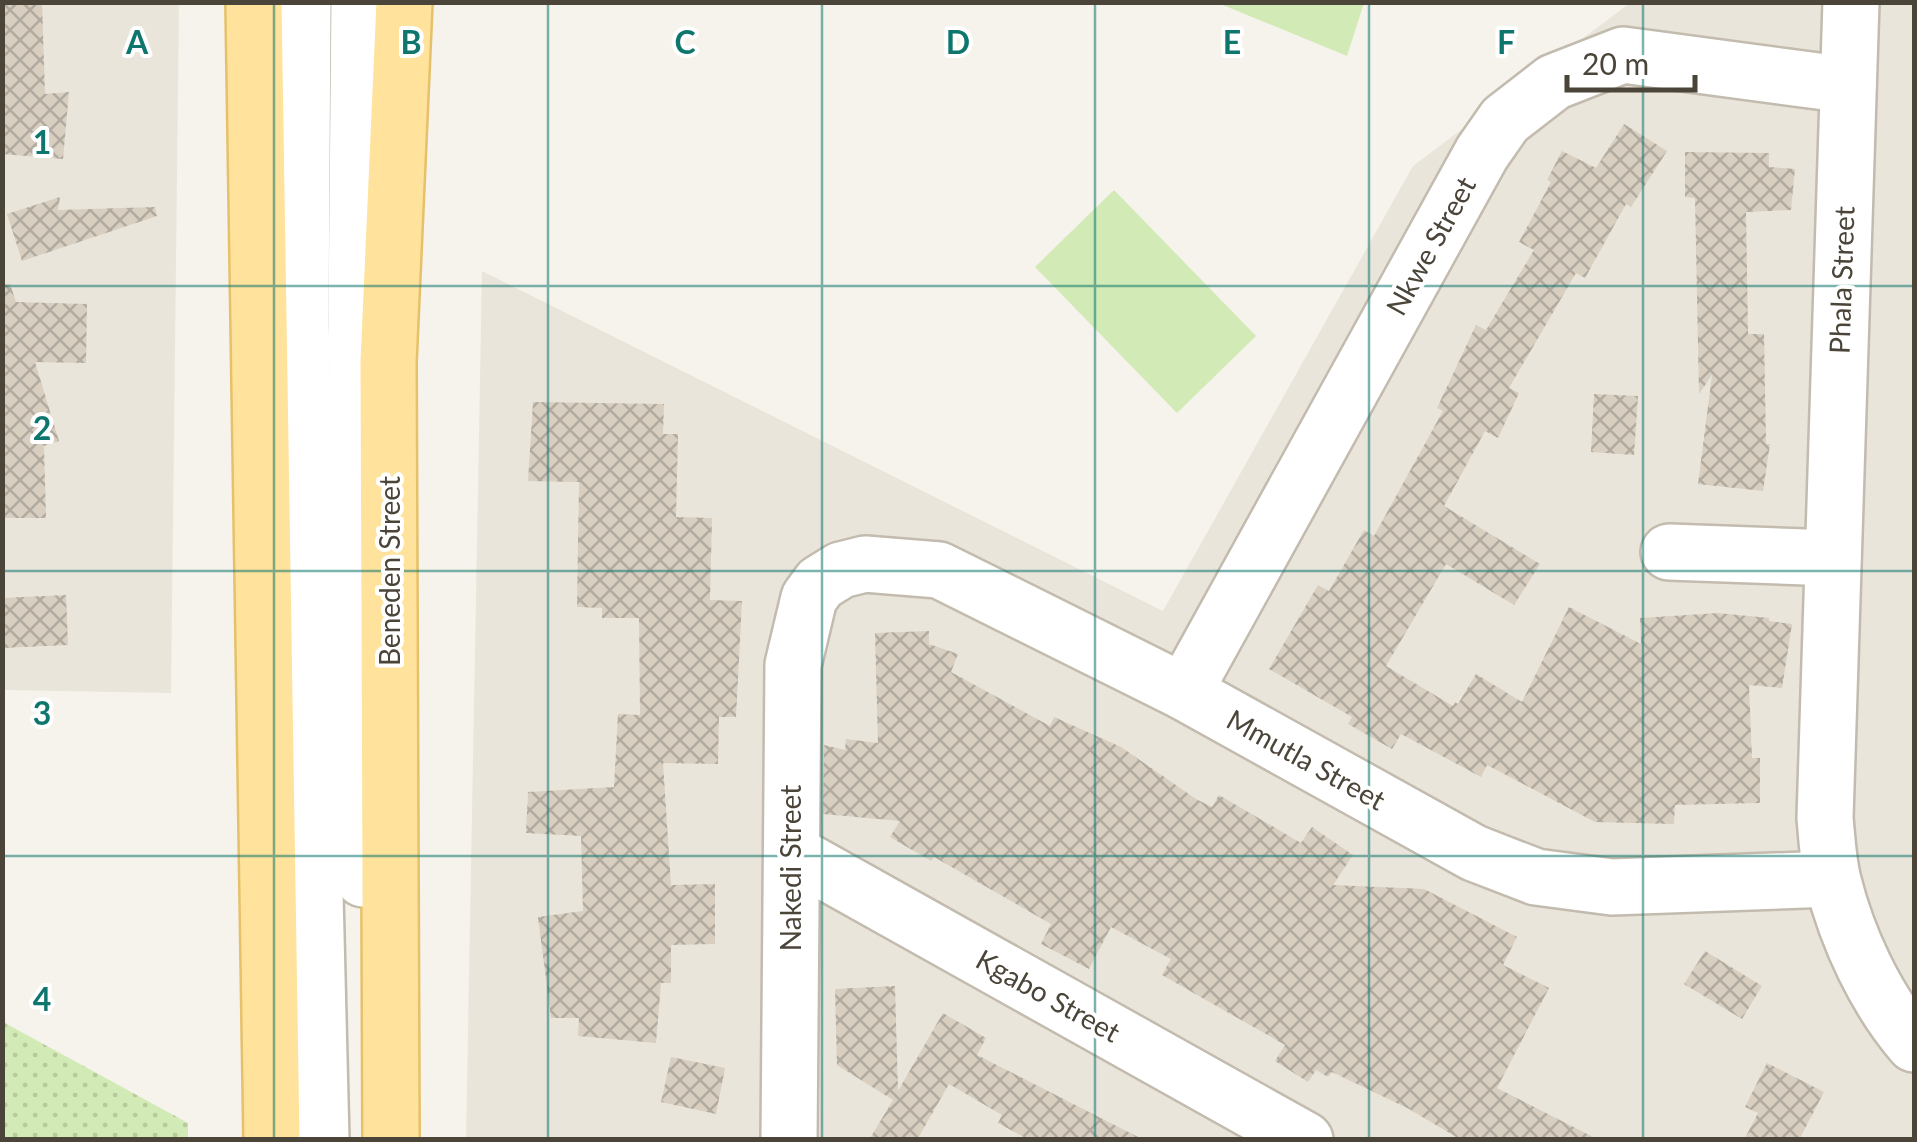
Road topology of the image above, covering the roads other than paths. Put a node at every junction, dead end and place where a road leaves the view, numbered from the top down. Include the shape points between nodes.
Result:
1 (254, 2) edge
2 (303, 2) edge
3 (359, 2) edge
4 (404, 2) edge
5 (1851, 2) edge
6 (1848, 85) junction
7 (1669, 552) dead end
8 (1833, 558) junction
9 (809, 598) joint
10 (1184, 692) junction
11 (792, 853) junction
12 (1832, 879) junction
13 (1914, 1044) edge
14 (272, 1140) edge
15 (321, 1140) edge
16 (366, 1140) edge
17 (391, 1140) edge
18 (789, 1140) edge
19 (1305, 1140) edge

1 - 14 main road
2 - 15 street via 301,320
3 - 16 street
4 - 17 main road, Beneden Street via 388,362
5 - 6 street, Phala Street
6 - 8 street, Phala Street
6 - 10 street, Nkwe Street via 1623,55 1554,82 1505,120
7 - 8 street
8 - 12 street, Phala Street via 1824,769
9 - 10 street, Mmutla Street via 841,570 866,564 939,570
9 - 11 street, Nakedi Street via 793,666
10 - 12 street, Mmutla Street via 1474,853 1536,877 1612,886
11 - 18 street, Nakedi Street
11 - 19 street, Kgabo Street
12 - 13 street, Phala Street via 1875,986

